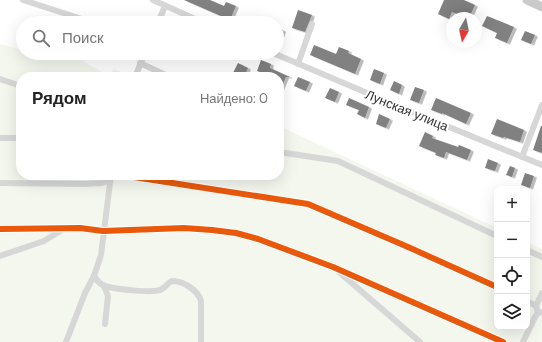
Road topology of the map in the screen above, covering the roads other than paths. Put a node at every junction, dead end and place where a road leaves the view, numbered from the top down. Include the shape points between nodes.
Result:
1 (23, 0) edge
2 (153, 0) edge
3 (527, 0) edge
4 (165, 6) junction
5 (542, 7) edge
6 (72, 16) edge
7 (161, 16) edge
8 (188, 16) edge
9 (312, 24) dead end
10 (284, 58) edge
11 (142, 60) edge
12 (140, 63) junction
13 (298, 64) junction
14 (137, 72) edge
15 (159, 72) edge
16 (0, 78) edge
17 (16, 84) edge
18 (542, 105) edge
19 (0, 138) edge
20 (16, 138) edge
21 (284, 153) edge
22 (522, 157) junction
23 (542, 165) edge
24 (106, 180) edge
25 (110, 180) edge
26 (153, 180) edge
27 (0, 184) edge
28 (65, 228) junction
29 (0, 229) edge
30 (103, 231) junction
31 (494, 235) edge
32 (530, 251) edge
33 (0, 256) edge
34 (542, 257) edge
35 (333, 267) junction
36 (94, 276) junction
37 (104, 286) junction
38 (494, 286) edge
39 (542, 293) edge
40 (530, 303) edge
41 (536, 306) junction
42 (540, 313) edge
43 (105, 324) dead end
44 (66, 342) edge
45 (200, 342) edge
46 (420, 342) edge
47 (503, 342) edge
48 (523, 342) edge

1 - 6 street
2 - 4 street
3 - 5 main road
4 - 7 street
4 - 8 street
9 - 13 street
10 - 13 street, Лунская улица
11 - 12 street
12 - 14 street
12 - 15 street
13 - 22 street, Лунская улица
16 - 17 street
18 - 22 street
19 - 20 street
21 - 31 street via 338,161
22 - 23 street, Лунская улица
24 - 27 street via 102,183 85,184
25 - 30 street
26 - 38 street via 308,204
28 - 29 street
28 - 30 street
28 - 33 street via 44,242
30 - 35 street via 184,228 236,233
30 - 36 street via 101,254
32 - 34 street
35 - 46 street
35 - 47 street
36 - 37 street
36 - 44 street
37 - 43 street via 108,296
37 - 45 street via 147,292 162,290 172,281 186,285 200,296
39 - 41 street
40 - 41 street
41 - 42 street
42 - 48 street via 535,317

